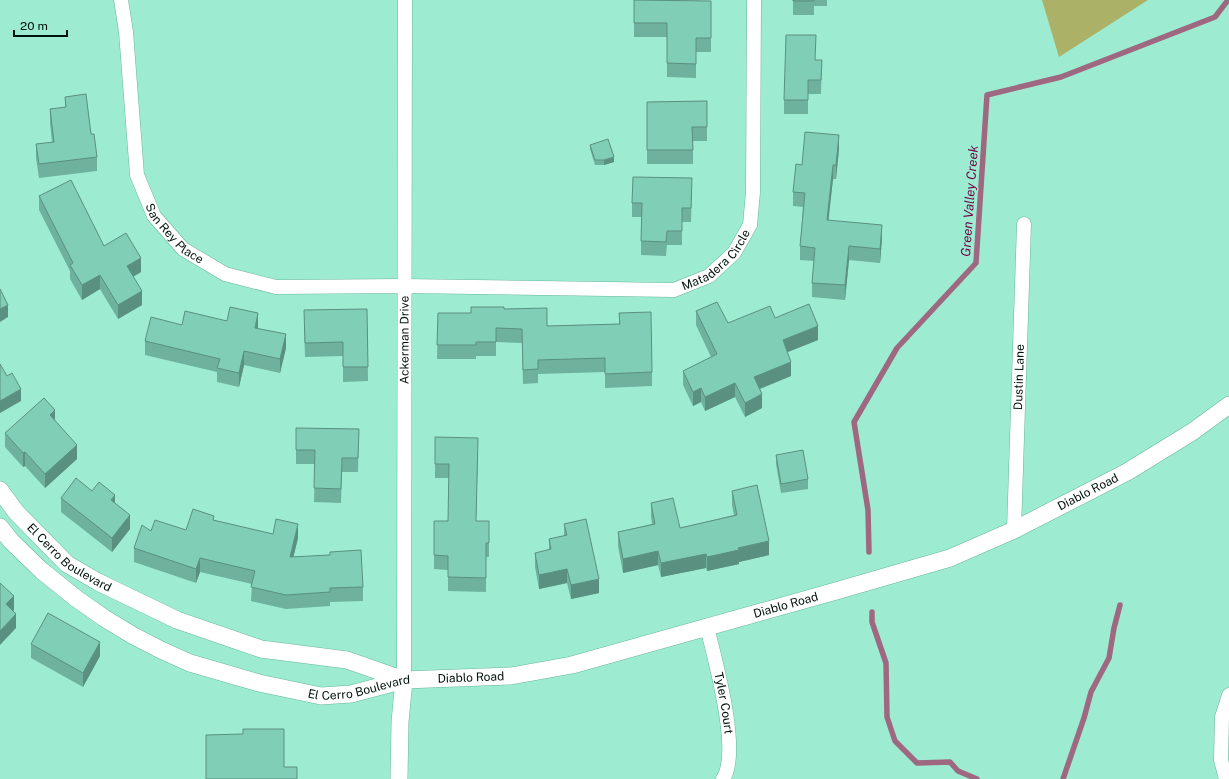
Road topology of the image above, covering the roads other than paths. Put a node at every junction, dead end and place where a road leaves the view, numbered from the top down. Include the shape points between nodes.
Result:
1 (121, 0) edge
2 (405, 0) edge
3 (754, 0) edge
4 (1024, 224) dead end
5 (404, 286) junction
6 (1229, 405) edge
7 (0, 490) edge
8 (0, 527) edge
9 (1014, 530) junction
10 (707, 627) junction
11 (404, 680) junction
12 (1229, 695) edge
13 (399, 779) edge
14 (723, 779) edge
15 (1226, 779) edge

1 - 5 street, San Rey Place via 126,32 137,175 154,216 182,249 225,274 276,287
2 - 5 street, Ackerman Drive
3 - 5 street, Matadera Circle via 753,192 750,225 734,253 709,276 674,290
4 - 9 street, Dustin Lane
5 - 11 street, Ackerman Drive
6 - 9 street, Diablo Road via 1192,432 1127,472
7 - 11 street, El Cerro Boulevard via 16,512 67,564 177,620 260,649 347,660
8 - 11 street, El Cerro Boulevard via 42,571 77,599 132,634 190,663 259,683 321,696 351,694
9 - 10 street, Diablo Road via 950,558
10 - 11 street, Diablo Road via 572,666 511,676
10 - 14 street, Tyler Court via 727,715 729,753 727,773
11 - 13 street
12 - 15 street via 1222,717 1221,760

